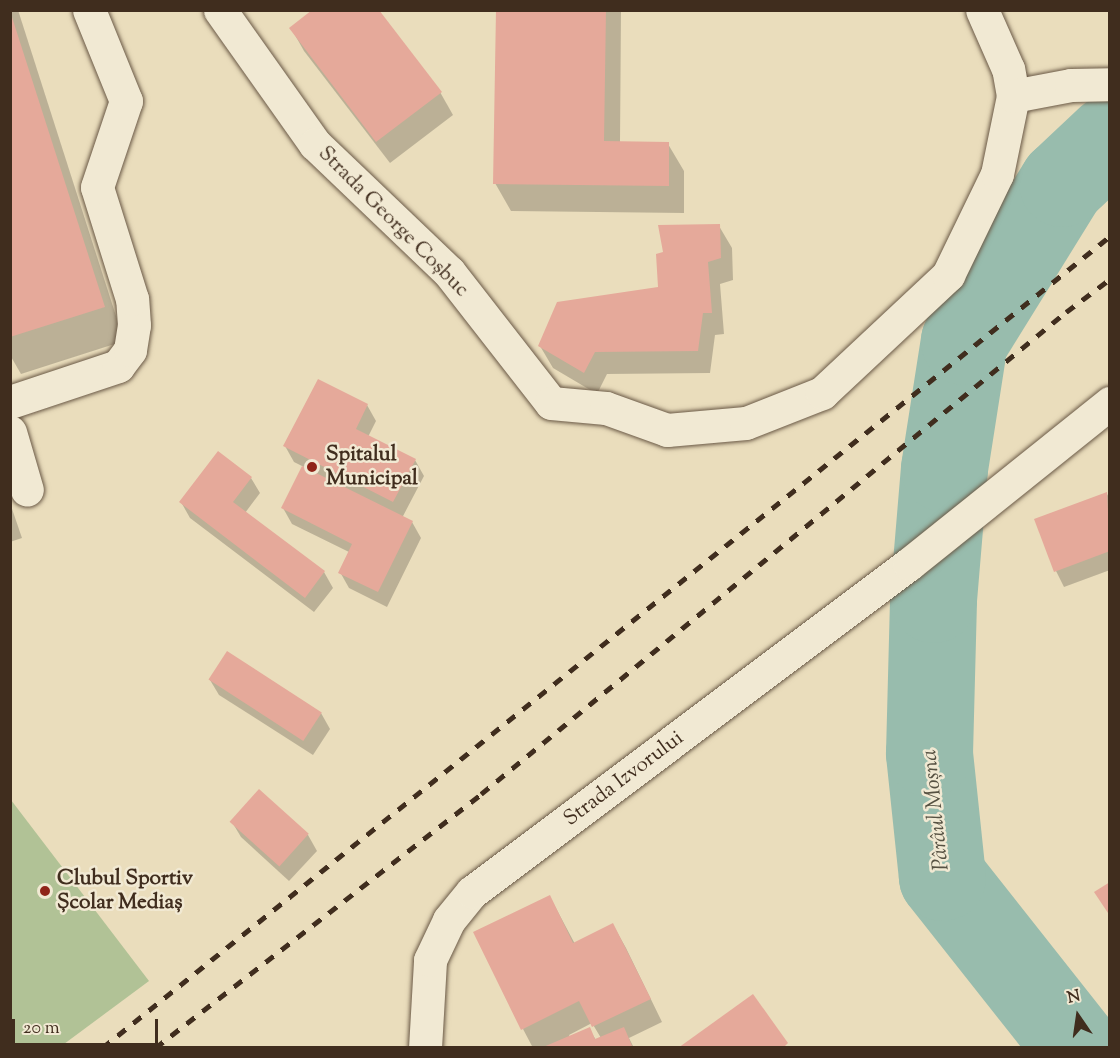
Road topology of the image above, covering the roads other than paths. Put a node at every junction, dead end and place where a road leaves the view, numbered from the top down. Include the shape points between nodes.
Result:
1 (89, 10) edge
2 (220, 10) edge
3 (982, 10) edge
4 (1110, 84) edge
5 (1013, 96) junction
6 (10, 402) edge
7 (1110, 403) edge
8 (10, 432) edge
9 (27, 490) dead end
10 (425, 1047) edge

1 - 6 street via 126,101 97,187 132,299 134,326 130,350 118,366
2 - 5 street, Strada George Coșbuc via 315,144 449,272 551,403 606,408 667,430 746,423 822,393 948,275 997,174
3 - 5 street via 1008,69
4 - 5 street via 1071,85
7 - 10 street, Strada Izvorului via 909,564 472,892 449,920 430,960
8 - 9 street

